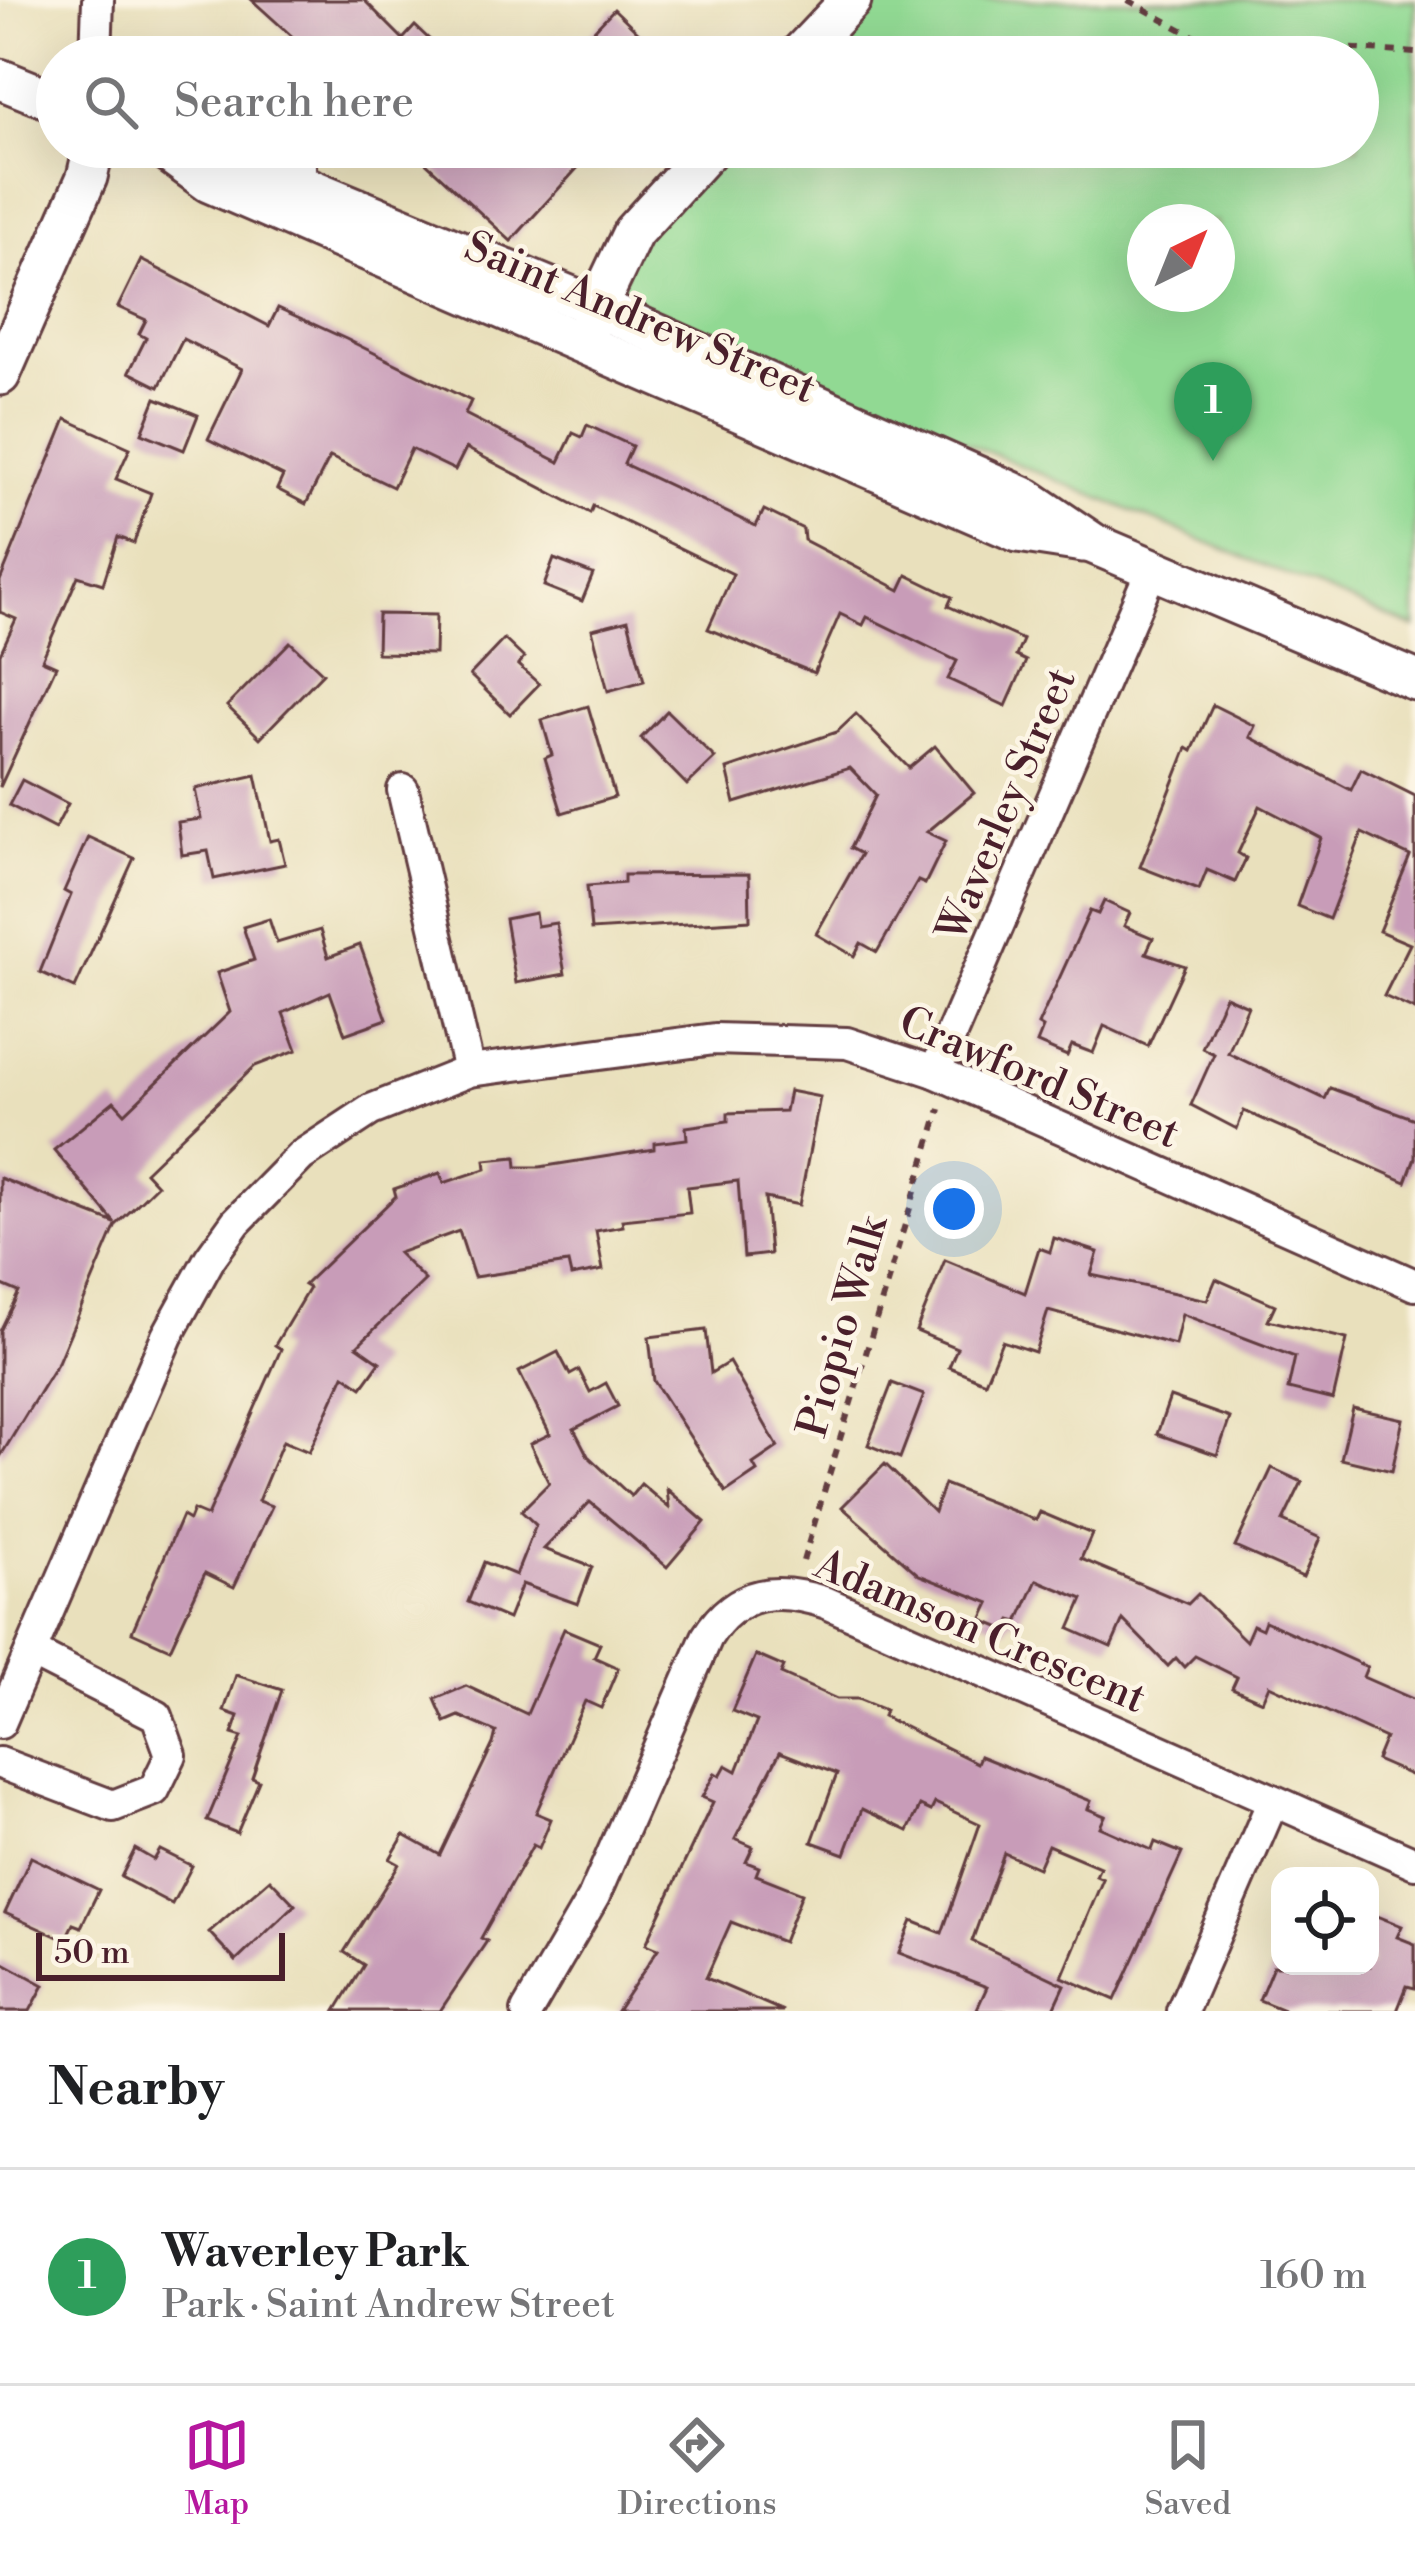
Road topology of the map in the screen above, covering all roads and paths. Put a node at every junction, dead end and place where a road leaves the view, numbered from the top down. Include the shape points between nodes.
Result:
1 (98, 0) edge
2 (850, 0) edge
3 (1128, 0) edge
4 (97, 36) edge
5 (816, 36) edge
6 (1193, 36) edge
7 (1379, 49) edge
8 (1415, 52) edge
9 (0, 79) edge
10 (36, 94) edge
11 (89, 168) edge
12 (189, 168) edge
13 (260, 168) edge
14 (308, 168) edge
15 (692, 168) edge
16 (308, 188) junction
17 (596, 307) junction
18 (581, 344) junction
19 (0, 375) edge
20 (1094, 544) junction
21 (1152, 569) junction
22 (1415, 680) edge
23 (403, 790) dead end
24 (469, 1071) junction
25 (934, 1072) junction
26 (940, 1109) dead end
27 (1415, 1285) edge
28 (803, 1561) dead end
29 (31, 1652) junction
30 (3, 1708) edge
31 (0, 1763) edge
32 (1274, 1802) junction
33 (1415, 1863) edge
34 (527, 2011) edge
35 (1182, 2011) edge

1 - 4 street
2 - 5 street
3 - 6 path
7 - 8 path
9 - 10 street
11 - 19 street
12 - 18 street, Saint Andrew Street
13 - 16 street, Saint Andrew Street
14 - 16 lane
15 - 17 street via 633,232
16 - 17 street, Saint Andrew Street
17 - 18 street
17 - 20 street, Saint Andrew Street via 1025,498
18 - 20 street, Saint Andrew Street via 1018,532
20 - 21 street, Saint Andrew Street
21 - 22 street, Saint Andrew Street
21 - 25 street, Waverley Street
23 - 24 street
24 - 25 street, Crawford Street via 760,1036 847,1043
24 - 29 street, Crawford Street via 412,1090 336,1131 236,1222 167,1336
25 - 27 street, Crawford Street
26 - 28 path, Piopio Walk
29 - 30 street, Crawford Street
29 - 31 street via 158,1716 171,1755 154,1790 112,1806
32 - 33 street, Adamson Crescent
32 - 34 street, Adamson Crescent via 827,1603 760,1593 719,1617 706,1636 594,1896
32 - 35 street

